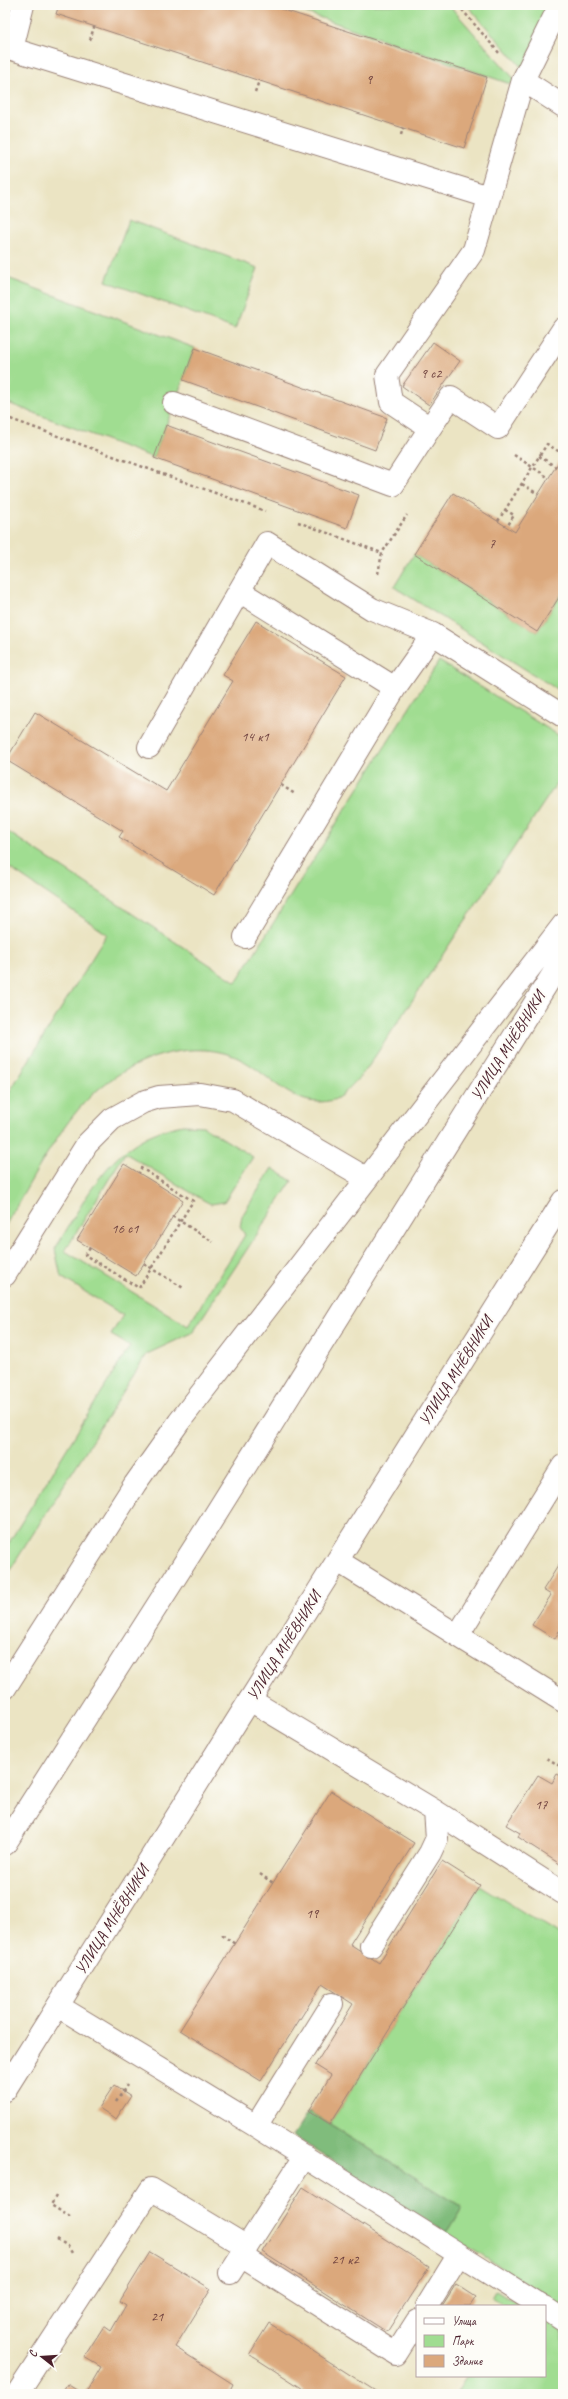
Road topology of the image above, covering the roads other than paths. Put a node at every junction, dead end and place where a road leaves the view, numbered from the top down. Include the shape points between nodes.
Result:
1 (23, 5) edge
2 (560, 5) edge
3 (523, 80) junction
4 (563, 106) edge
5 (489, 197) junction
6 (563, 329) edge
7 (174, 403) dead end
8 (430, 428) junction
9 (239, 590) junction
10 (433, 634) junction
11 (395, 688) junction
12 (563, 716) edge
13 (149, 748) dead end
14 (563, 925) edge
15 (245, 937) dead end
16 (563, 958) edge
17 (366, 1178) junction
18 (563, 1201) edge
19 (5, 1274) edge
20 (563, 1466) edge
21 (338, 1561) junction
22 (458, 1635) junction
23 (5, 1688) edge
24 (250, 1700) junction
25 (563, 1701) edge
26 (434, 1811) junction
27 (5, 1844) edge
28 (563, 1893) edge
29 (371, 1946) dead end
30 (332, 2004) dead end
31 (58, 2006) junction
32 (5, 2090) edge
33 (256, 2126) junction
34 (304, 2156) junction
35 (459, 2254) junction
36 (239, 2259) junction
37 (427, 2305) edge
38 (539, 2305) edge
39 (546, 2309) edge
40 (563, 2320) edge
41 (416, 2323) edge
42 (17, 2394) edge

1 - 5 main road via 12,49
2 - 3 main road
3 - 4 main road
3 - 5 main road
5 - 8 main road via 474,250 387,375 391,402
6 - 8 main road via 498,428 451,397
7 - 8 main road via 393,485
9 - 10 main road via 267,543 372,609
9 - 11 main road
9 - 13 main road
10 - 11 main road
10 - 12 main road
11 - 15 main road
14 - 17 main road
16 - 27 main road, УЛИЦА МНЁВНИКИ via 208,1526
17 - 19 main road via 234,1100 200,1094 159,1097 143,1102 112,1119 87,1144
17 - 23 main road via 179,1422 135,1484
18 - 21 main road, УЛИЦА МНЁВНИКИ
20 - 22 main road
21 - 22 main road
21 - 24 main road, УЛИЦА МНЁВНИКИ
22 - 25 main road
24 - 26 main road
24 - 31 main road, УЛИЦА МНЁВНИКИ
26 - 28 main road
26 - 29 main road via 437,1838
30 - 33 main road
31 - 32 main road, УЛИЦА МНЁВНИКИ
31 - 33 main road
33 - 34 main road
34 - 35 main road
34 - 36 main road
35 - 37 main road
35 - 38 main road
36 - 41 main road via 396,2354
36 - 42 main road via 151,2189
39 - 40 main road

